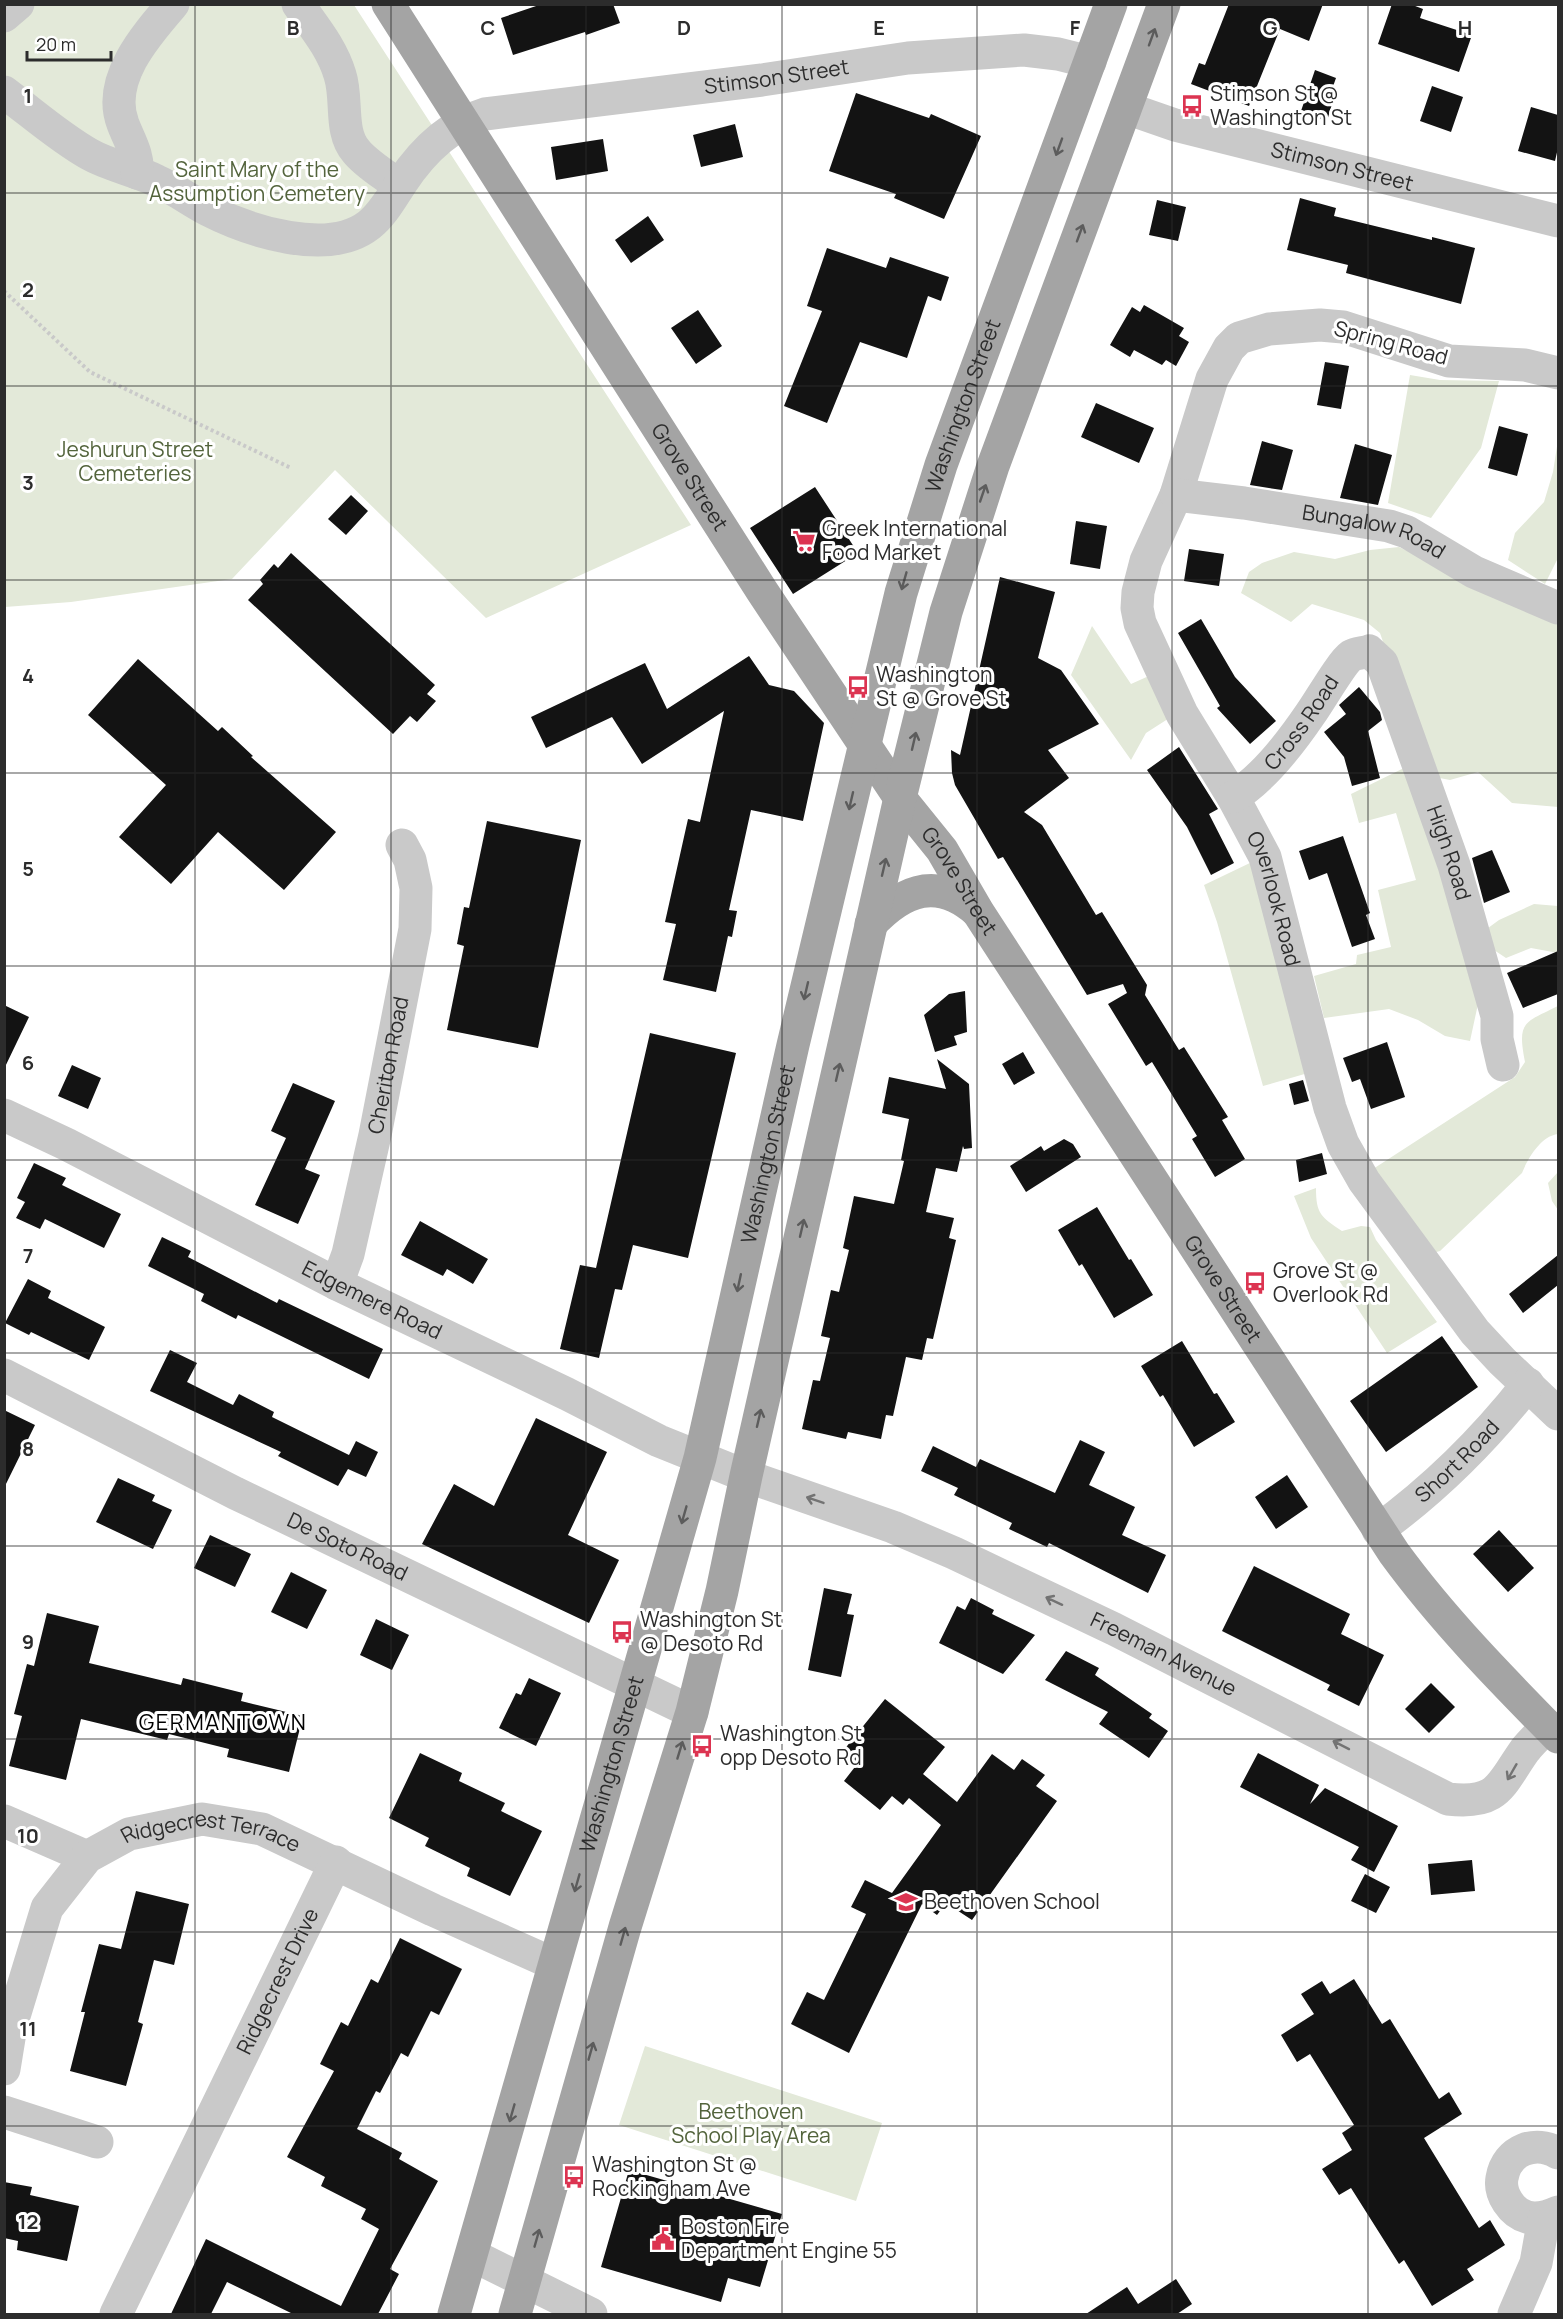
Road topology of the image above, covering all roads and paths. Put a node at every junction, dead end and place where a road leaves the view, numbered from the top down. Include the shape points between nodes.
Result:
1 (18, 4) edge
2 (172, 4) edge
3 (298, 4) edge
4 (388, 4) edge
5 (1112, 4) edge
6 (1164, 4) edge
7 (4, 16) edge
8 (1090, 62) junction
9 (1137, 78) junction
10 (4, 92) edge
11 (1079, 92) junction
12 (1126, 108) junction
13 (463, 123) junction
14 (137, 173) junction
15 (399, 186) junction
16 (1558, 221) edge
17 (4, 291) edge
18 (1228, 348) joint
19 (1558, 373) edge
20 (291, 468) dead end
21 (1176, 495) junction
22 (1558, 608) edge
23 (1369, 651) joint
24 (865, 744) junction
25 (1233, 797) junction
26 (900, 798) junction
27 (402, 845) dead end
28 (978, 912) junction
29 (871, 924) junction
30 (1503, 1065) dead end
31 (4, 1115) edge
32 (336, 1284) junction
33 (4, 1375) edge
34 (1528, 1384) junction
35 (1558, 1414) edge
36 (700, 1458) junction
37 (746, 1476) junction
38 (1378, 1530) junction
39 (634, 1683) junction
40 (692, 1712) junction
41 (1553, 1731) edge
42 (4, 1821) edge
43 (87, 1857) junction
44 (336, 1862) junction
45 (554, 1964) junction
46 (4, 2069) edge
47 (4, 2112) edge
48 (97, 2142) dead end
49 (1558, 2153) edge
50 (1551, 2215) edge
51 (472, 2255) junction
52 (525, 2282) junction
53 (116, 2314) edge
54 (454, 2314) edge
55 (514, 2314) edge
56 (591, 2314) edge
57 (1514, 2314) edge

1 - 7 street
2 - 14 street via 133,57 120,94 120,118 136,157
3 - 15 street via 328,46 337,66 344,91 346,128 355,151
4 - 13 main road, Grove Street
5 - 8 main road, Washington Street
9 -> 6 main road
8 - 9 main road
8 - 11 main road, Washington Street
8 - 13 street, Stimson Street via 1024,50 908,57 762,80 496,112
9 - 12 main road
10 - 14 street, Stimson Street via 90,154
11 - 12 main road
11 -> 24 main road, Washington Street via 926,507 889,634
12 - 16 street, Stimson Street via 1174,125
26 -> 12 main road via 930,669 975,517
13 - 15 street, Stimson Street via 423,153
13 - 24 main road, Grove Street via 756,582
14 - 15 street, Stimson Street via 223,216 280,236 310,240 359,232 374,221
17 - 20 path via 90,372
18 - 19 street, Spring Road via 1239,338 1269,329 1320,325 1343,327 1449,361 1525,365
18 - 21 street, Overlook Road via 1212,379
21 - 22 street, Bungalow Road via 1389,526 1407,532 1474,572
21 - 25 street, Overlook Road via 1146,561 1137,608 1140,623 1182,714
23 - 25 street, Cross Road via 1350,656 1264,772
23 - 30 street, High Road via 1382,663 1387,675 1454,865 1497,1016
24 - 26 main road, Grove Street
24 -> 36 main road, Washington Street
25 - 34 street, Overlook Road via 1257,839 1271,877 1330,1108 1343,1144 1364,1181 1475,1332
26 - 28 main road, Grove Street via 942,850
29 -> 26 main road
27 - 32 street, Cheriton Road via 416,888 415,929 375,1135 348,1254
28 - 29 main road via 956,895 931,890 906,897
28 - 38 main road, Grove Street
37 -> 29 main road
31 - 32 street, Edgemere Road
32 - 36 street, Edgemere Road
33 - 39 street, De Soto Road via 235,1493
34 - 35 street, Overlook Road
34 - 38 street, Short Road via 1473,1449 1419,1499
36 - 37 street, Edgemere Road
36 -> 39 main road, Washington Street
37 - 40 main road
41 -> 37 street, Freeman Avenue via 1526,1750 1508,1780 1493,1793 1470,1800 1448,1799 954,1552
38 - 41 main road, Grove Street via 1447,1621
39 - 40 street, De Soto Road
39 -> 45 main road, Washington Street
52 -> 40 main road via 625,1927
42 - 43 street
43 - 44 street, Ridgecrest Terrace via 129,1834 202,1819 262,1829
43 - 46 street, Ridgecrest Terrace via 47,1908 11,2026
44 - 45 street
44 - 53 street, Ridgecrest Drive
45 -> 51 main road, Washington Street
47 - 48 street
49 - 50 street via 1533,2146 1518,2152 1507,2163 1501,2179 1503,2195 1513,2209 1527,2217
50 - 57 street
51 - 52 street
51 - 54 main road, Washington Street
52 - 55 main road
52 - 56 street

